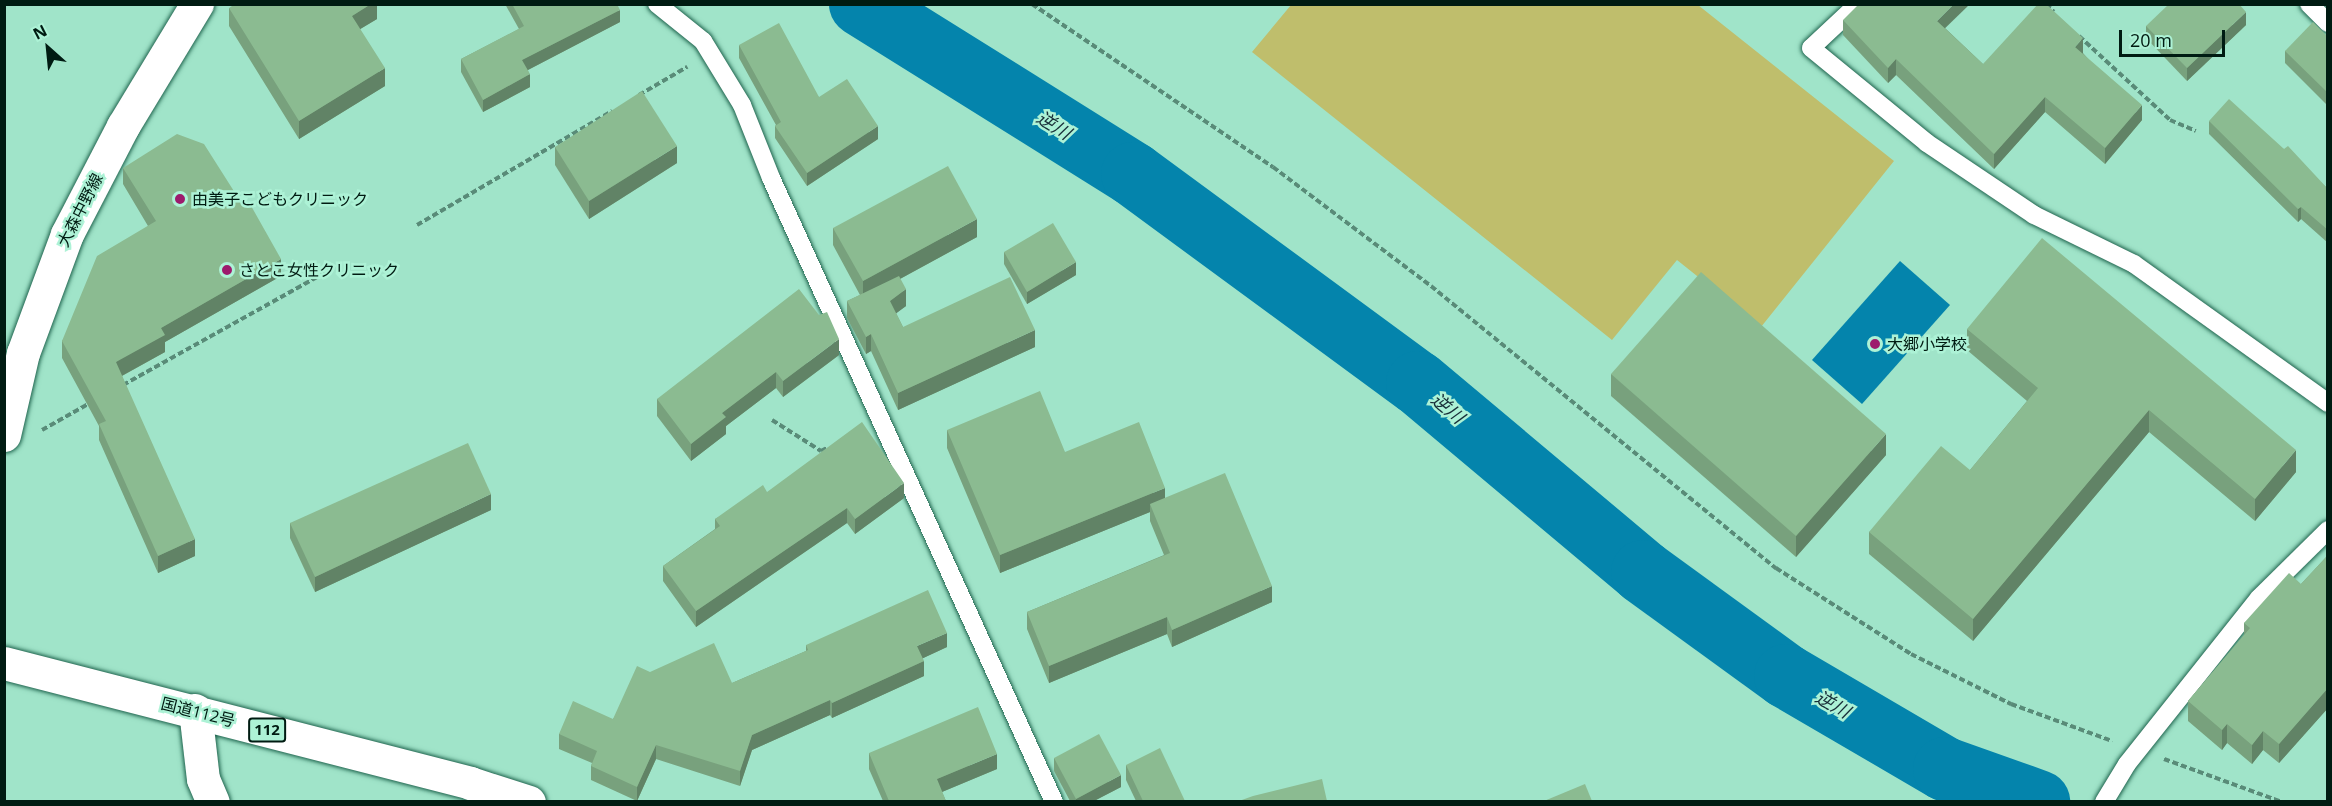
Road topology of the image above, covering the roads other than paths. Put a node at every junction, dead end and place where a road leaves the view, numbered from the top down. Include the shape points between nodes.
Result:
1 (197, 4) edge
2 (657, 4) edge
3 (1858, 4) edge
4 (2309, 4) edge
5 (2328, 23) edge
6 (2328, 403) edge
7 (20, 434) edge
8 (2328, 530) edge
9 (4, 663) edge
10 (195, 710) junction
11 (213, 801) edge
12 (529, 801) edge
13 (1054, 801) edge
14 (2104, 801) edge

1 - 7 main road, 大森中野線 via 123,126 67,234 23,353
2 - 13 lane via 703,41 742,105 776,189
3 - 6 lane via 1810,48 1927,143 2034,215 2134,264
4 - 5 lane
8 - 14 lane via 2259,598 2132,757
9 - 10 main road, 国道112号 / 112
10 - 11 main road via 203,780
10 - 12 main road, 国道112号 / 112

